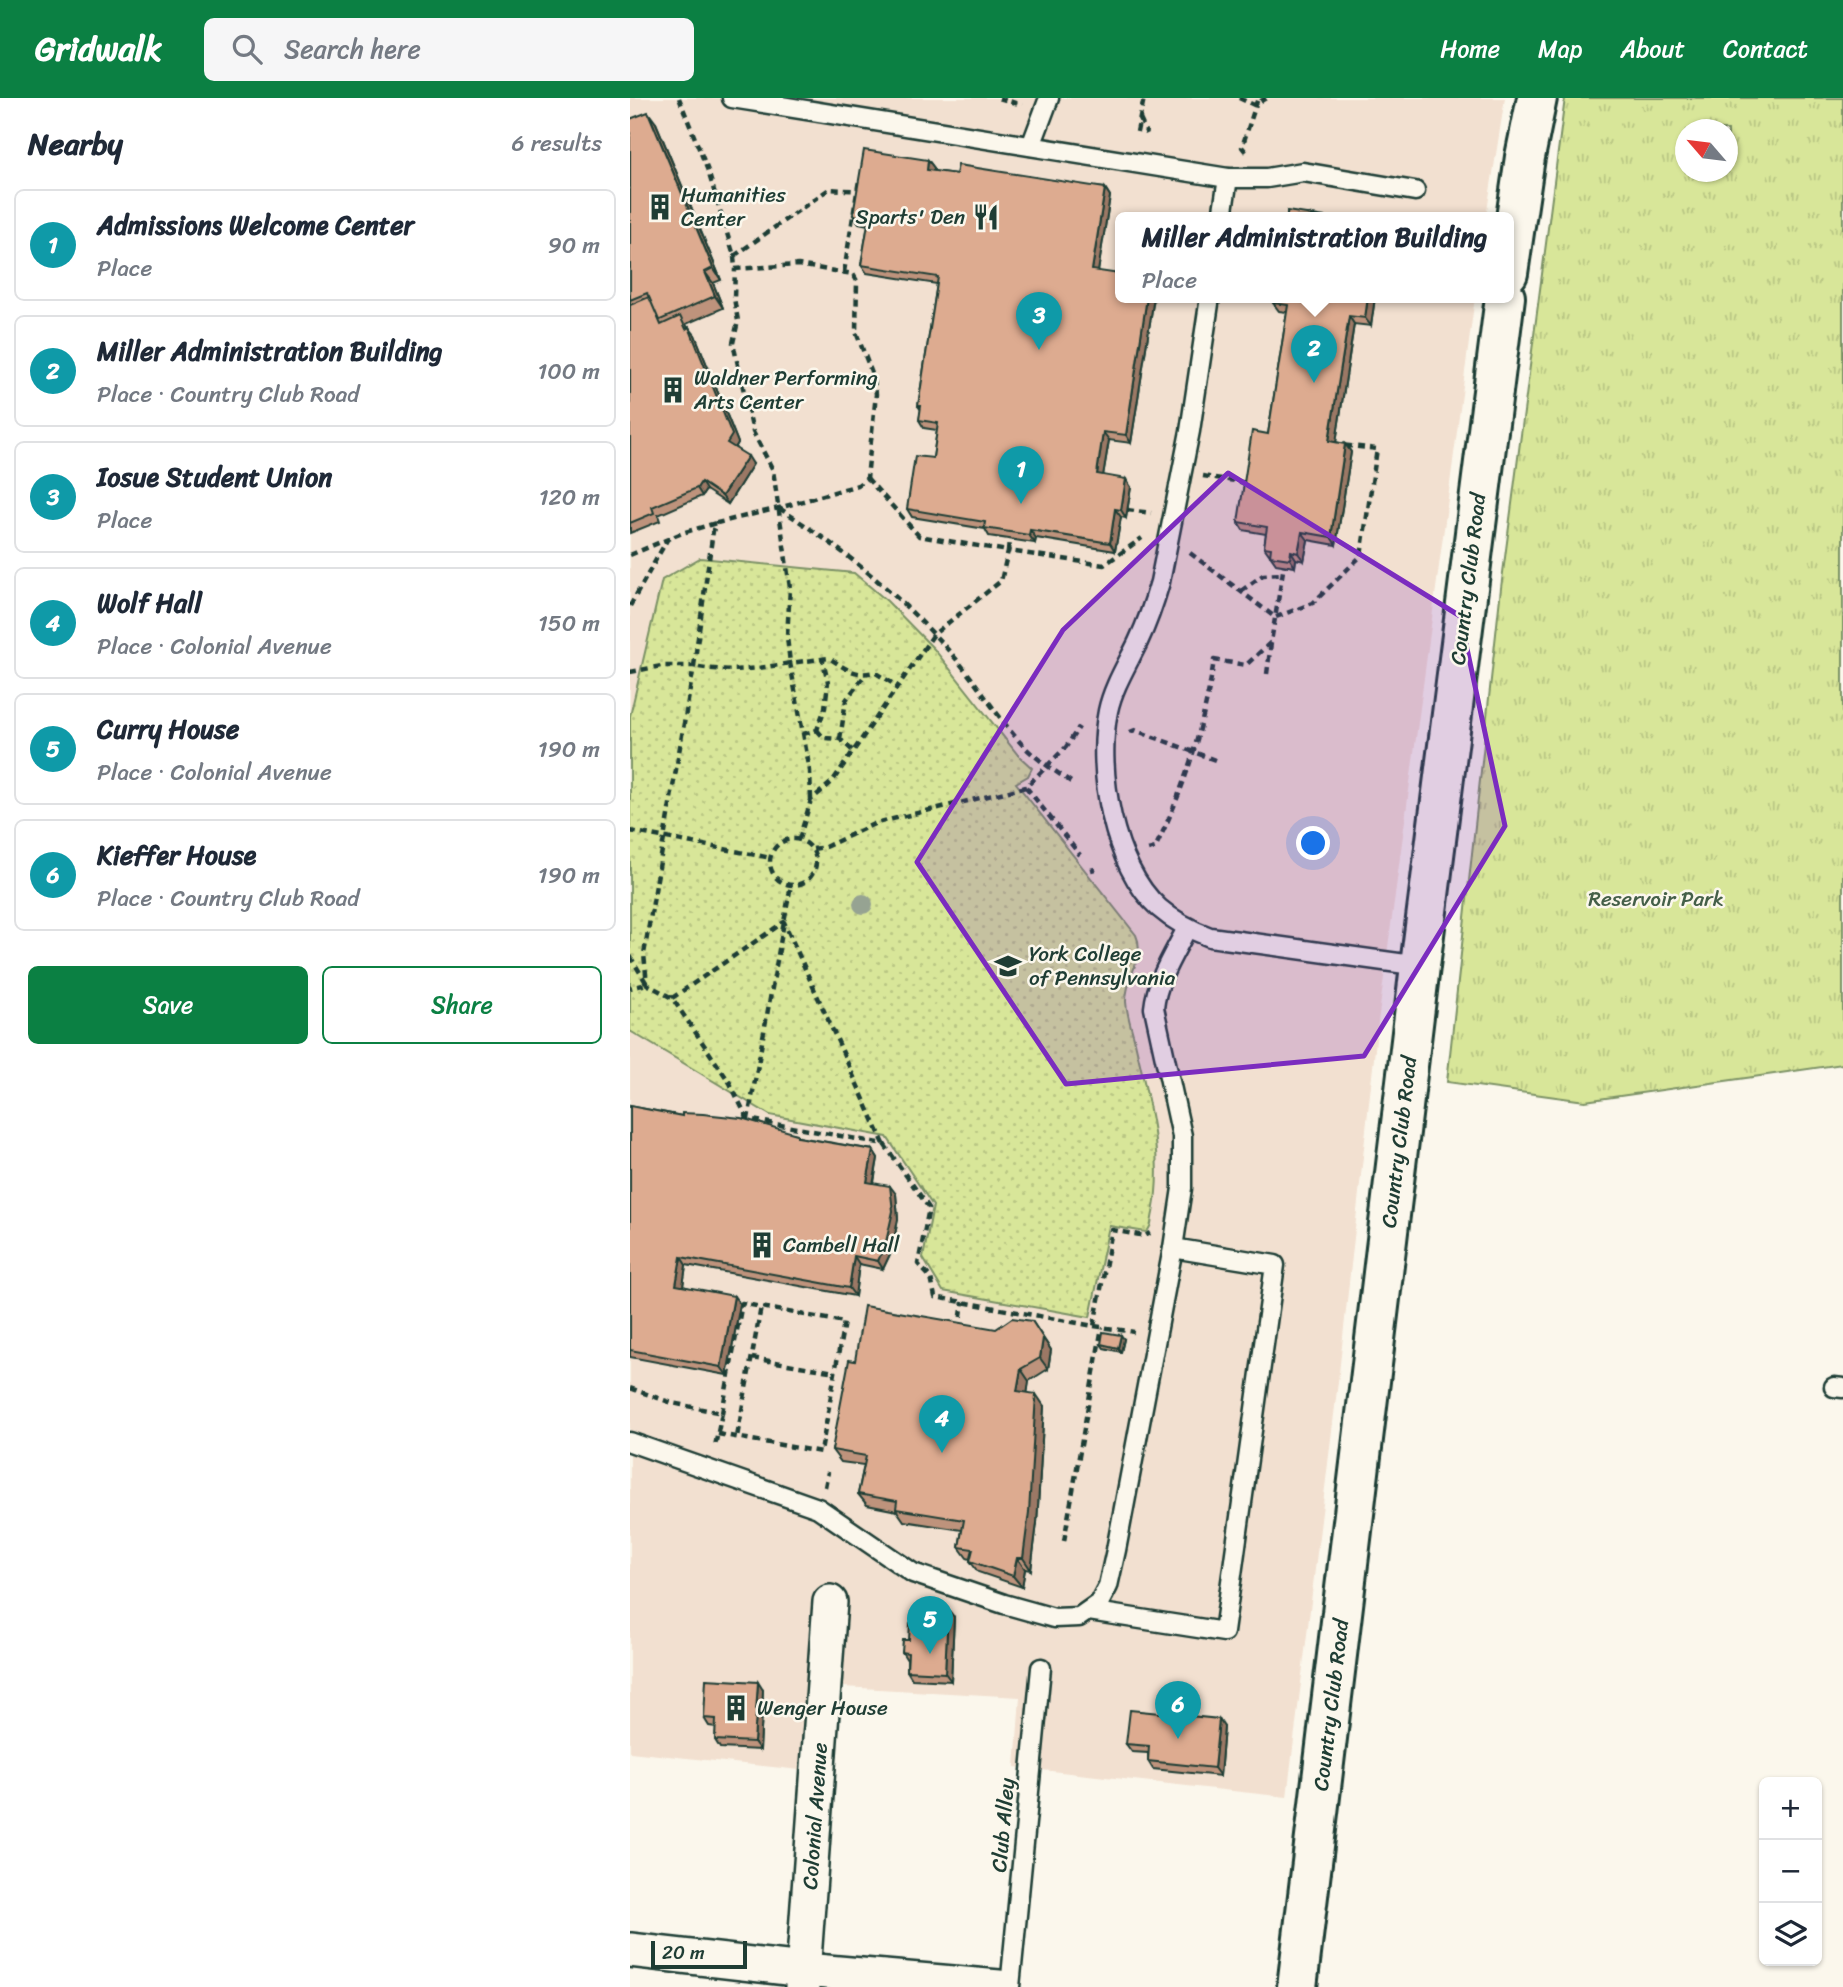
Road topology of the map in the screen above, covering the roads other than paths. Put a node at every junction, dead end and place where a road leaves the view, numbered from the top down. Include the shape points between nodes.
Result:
1 (732, 98) edge
2 (1049, 98) edge
3 (1537, 98) edge
4 (1031, 146) junction
5 (1228, 178) junction
6 (1415, 191) dead end
7 (1223, 212) edge
8 (1514, 232) edge
9 (1209, 303) edge
10 (1504, 303) edge
11 (1186, 928) junction
12 (1420, 966) junction
13 (1173, 1248) junction
14 (630, 1442) edge
15 (830, 1602) dead end
16 (1089, 1611) junction
17 (1041, 1668) dead end
18 (630, 1950) edge
19 (803, 1979) edge
20 (999, 1987) edge
21 (1010, 1987) edge
22 (1297, 1987) edge

1 - 4 lane
2 - 4 lane
3 - 8 main road
4 - 5 lane
5 - 6 lane via 1303,172
5 - 7 lane
9 - 11 lane via 1160,582 1154,606 1114,691 1105,747 1111,810 1132,874 1158,907
10 - 12 main road, Country Club Road
11 - 12 lane via 1210,937
11 - 13 lane via 1160,981 1154,1008 1182,1136 1182,1188
12 - 22 main road, Country Club Road
13 - 16 lane via 1108,1586
13 - 16 lane via 1275,1265 1224,1632
14 - 16 lane via 818,1508 913,1573 1054,1618 1079,1617
15 - 19 street, Colonial Avenue
17 - 21 lane, Club Alley
18 - 19 street
19 - 20 street

